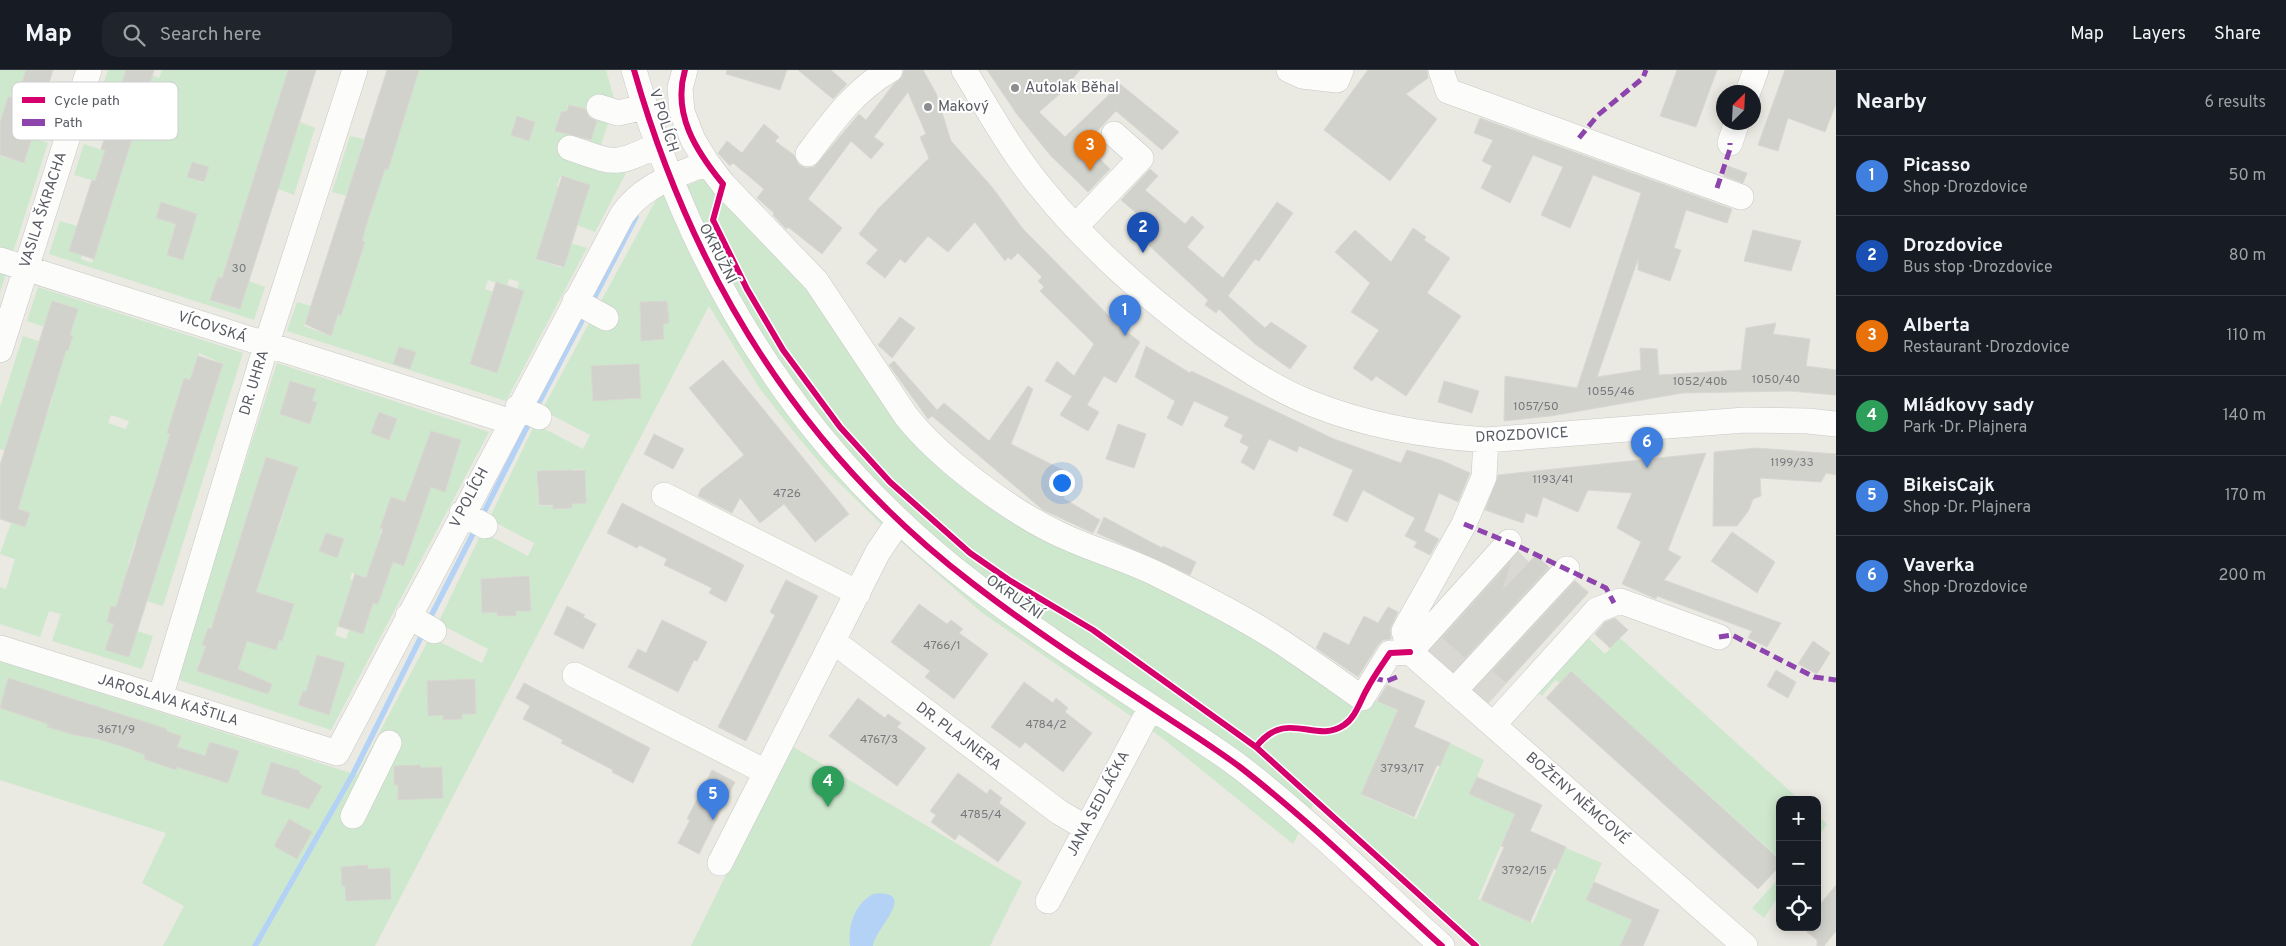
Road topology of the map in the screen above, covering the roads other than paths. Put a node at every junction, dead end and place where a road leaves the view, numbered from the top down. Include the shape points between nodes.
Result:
1 (90, 70) edge
2 (355, 70) edge
3 (634, 70) edge
4 (685, 70) edge
5 (890, 70) edge
6 (964, 70) edge
7 (1289, 70) edge
8 (1341, 70) edge
9 (1441, 70) edge
10 (1756, 70) edge
11 (86, 82) edge
12 (1751, 85) edge
13 (599, 107) dead end
14 (645, 107) junction
15 (1114, 134) dead end
16 (67, 140) edge
17 (657, 145) junction
18 (570, 148) dead end
19 (808, 154) dead end
20 (707, 163) junction
21 (669, 180) junction
22 (1741, 197) dead end
23 (1075, 227) junction
24 (0, 260) edge
25 (25, 268) junction
26 (580, 304) junction
27 (606, 318) dead end
28 (266, 346) junction
29 (0, 350) edge
30 (523, 415) junction
31 (1836, 424) edge
32 (1486, 440) junction
33 (664, 495) dead end
34 (899, 521) junction
35 (1509, 542) dead end
36 (1566, 569) dead end
37 (858, 593) junction
38 (1719, 637) dead end
39 (834, 641) junction
40 (0, 648) edge
41 (1410, 652) junction
42 (574, 676) dead end
43 (1454, 691) junction
44 (160, 698) junction
45 (1151, 707) junction
46 (356, 725) junction
47 (1493, 725) junction
48 (337, 753) joint
49 (766, 772) junction
50 (353, 816) dead end
51 (1086, 828) junction
52 (720, 864) dead end
53 (1048, 901) dead end
54 (1442, 946) edge
55 (1745, 946) edge

1 - 11 street, VASILA ŠKRACHA
2 - 28 street, DR. UHRA
3 - 14 street, V POLÍCH
4 - 20 street via 680,88 682,112
5 - 19 street via 842,108
6 - 23 street, DROZDOVICE via 1025,167
7 - 8 street via 1302,76 1337,80
9 - 22 street via 1448,91
10 - 12 street
13 - 14 street via 618,113
14 - 17 street, V POLÍCH
15 - 23 street via 1141,158
16 - 25 street, VASILA ŠKRACHA
17 - 18 street via 618,162
17 - 21 street, V POLÍCH
20 - 21 street
20 - 41 street via 816,281 906,416 936,449 1033,521 1061,536 1148,569 1237,615 1362,698 1390,653
21 - 26 street, V POLÍCH via 646,189 622,215
21 - 34 street, OKRUŽNÍ via 717,281 768,367 830,447
23 - 32 street, DROZDOVICE via 1121,274 1160,306 1242,366 1280,388 1340,414 1447,438
24 - 25 street, VÍCOVSKÁ
25 - 28 street, VÍCOVSKÁ
25 - 29 street, VASILA ŠKRACHA
26 - 27 street
26 - 30 street, V POLÍCH
28 - 30 street, VÍCOVSKÁ via 499,418
28 - 44 street, DR. UHRA
30 - 46 street, V POLÍCH via 420,623
31 - 32 street, DROZDOVICE via 1808,420 1745,420
32 - 41 street via 1484,477 1464,524 1404,630
33 - 37 street
34 - 37 street via 878,552
34 - 45 street, OKRUŽNÍ via 994,600
35 - 41 street
36 - 43 street
37 - 39 street
38 - 47 street via 1620,601 1597,610
39 - 49 street
39 - 51 street, DR. PLAJNERA via 1059,812
40 - 44 street, JAROSLAVA KAŠTILA
41 - 43 street, BOŽENY NĚMCOVÉ
42 - 49 street
43 - 47 street, BOŽENY NĚMCOVÉ
44 - 48 street, JAROSLAVA KAŠTILA
45 - 51 street, JANA SEDLÁČKA
45 - 54 street, OKRUŽNÍ via 1247,773
46 - 48 street, V POLÍCH
46 - 50 street via 390,743
47 - 55 street, BOŽENY NĚMCOVÉ
49 - 52 street
51 - 53 street, JANA SEDLÁČKA

